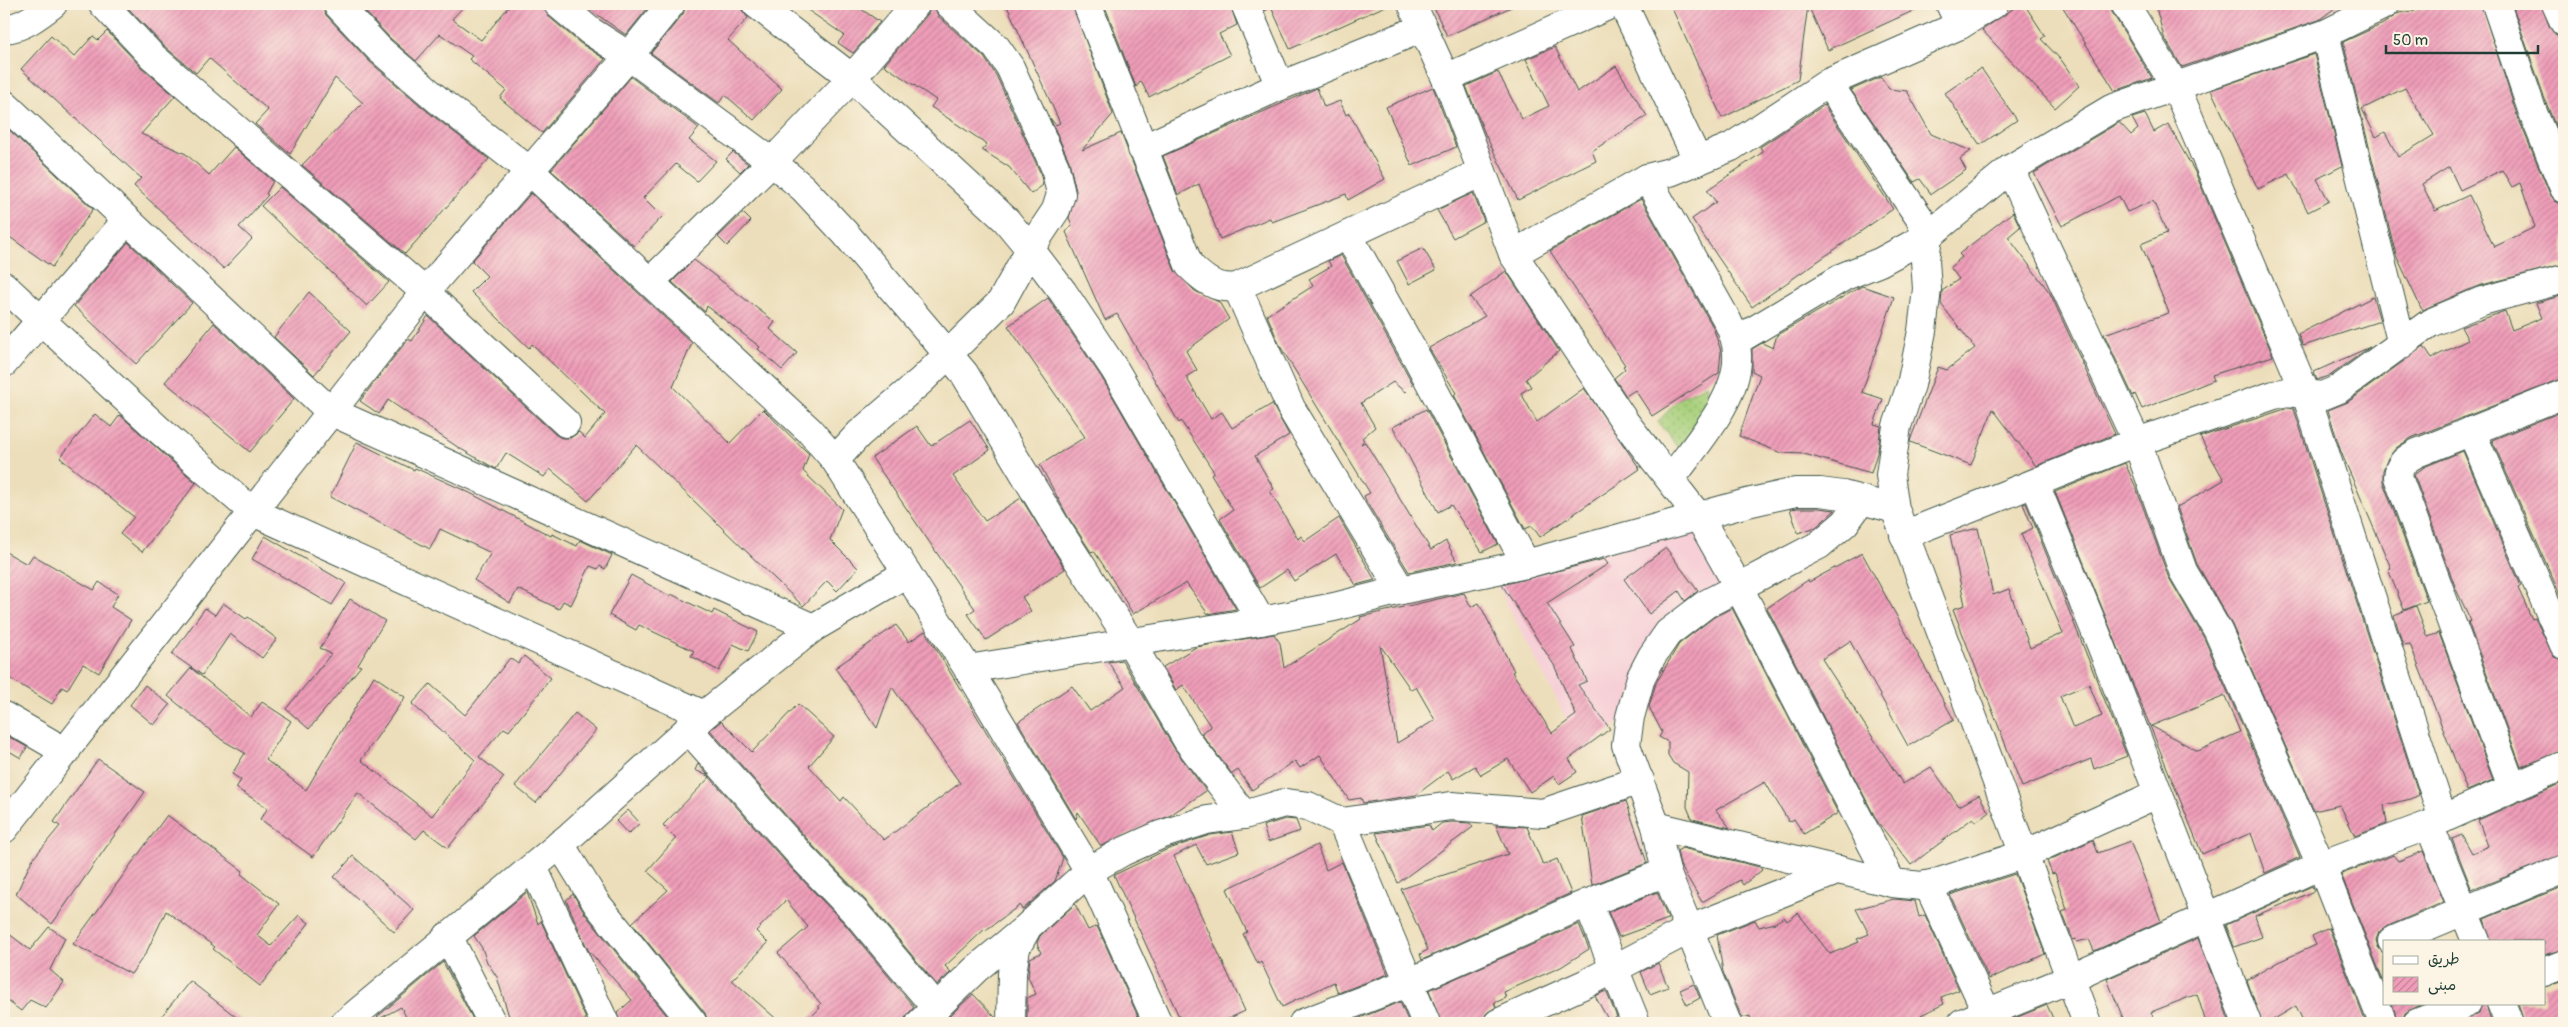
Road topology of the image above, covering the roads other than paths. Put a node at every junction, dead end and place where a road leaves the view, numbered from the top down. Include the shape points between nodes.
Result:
1 (53, 4) edge
2 (103, 4) edge
3 (558, 4) edge
4 (671, 4) edge
5 (756, 4) edge
6 (916, 4) edge
7 (949, 4) edge
8 (1087, 4) edge
9 (1245, 4) edge
10 (1612, 4) edge
11 (1623, 4) edge
12 (1994, 4) edge
13 (2125, 4) edge
14 (2386, 4) edge
15 (2496, 4) edge
16 (2556, 4) edge
17 (340, 5) edge
18 (1577, 11) edge
19 (1955, 14) edge
20 (1418, 16) edge
21 (2564, 22) edge
22 (4, 30) edge
23 (2325, 34) junction
24 (629, 56) junction
25 (852, 78) junction
26 (1446, 78) junction
27 (1828, 83) junction
28 (1280, 86) junction
29 (2176, 87) junction
30 (4, 104) edge
31 (1142, 148) junction
32 (1698, 161) junction
33 (772, 162) junction
34 (2010, 170) junction
35 (530, 171) junction
36 (1482, 172) junction
37 (1647, 178) junction
38 (2564, 188) edge
39 (127, 220) junction
40 (1348, 235) junction
41 (1928, 236) junction
42 (1030, 249) junction
43 (1513, 254) junction
44 (2564, 279) edge
45 (650, 282) junction
46 (4, 286) edge
47 (1237, 287) junction
48 (425, 292) junction
49 (40, 320) junction
50 (1736, 341) junction
51 (2402, 345) junction
52 (949, 353) junction
53 (4, 363) edge
54 (2306, 394) junction
55 (2564, 394) edge
56 (330, 411) junction
57 (566, 423) dead end
58 (2471, 431) junction
59 (2137, 442) junction
60 (835, 460) junction
61 (1671, 479) junction
62 (2035, 484) junction
63 (1862, 500) junction
64 (1895, 509) junction
65 (253, 512) junction
66 (1699, 517) junction
67 (1904, 535) junction
68 (1526, 564) junction
69 (907, 573) junction
70 (1738, 586) junction
71 (1401, 590) junction
72 (1261, 621) junction
73 (813, 628) junction
74 (2563, 640) edge
75 (1131, 643) junction
76 (968, 669) junction
77 (4, 716) edge
78 (696, 722) junction
79 (66, 752) junction
80 (2564, 765) edge
81 (1640, 780) junction
82 (2512, 787) junction
83 (2157, 794) junction
84 (1244, 814) junction
85 (1342, 822) junction
86 (2436, 822) junction
87 (1656, 826) junction
88 (4, 829) edge
89 (560, 844) junction
90 (2025, 854) junction
91 (2321, 865) junction
92 (533, 866) junction
93 (2564, 869) edge
94 (1839, 870) junction
95 (1089, 871) junction
96 (1666, 872) junction
97 (1892, 883) junction
98 (1928, 885) junction
99 (1588, 903) junction
100 (2464, 912) junction
101 (2206, 917) junction
102 (1028, 927) junction
103 (1690, 929) junction
104 (448, 936) junction
105 (2394, 940) edge
106 (2476, 940) edge
107 (2383, 944) edge
108 (2356, 955) junction
109 (2564, 964) edge
110 (1613, 970) junction
111 (2546, 971) edge
112 (2072, 978) junction
113 (1410, 982) junction
114 (2464, 1004) edge
115 (2501, 1004) edge
116 (928, 1016) edge
117 (1974, 1018) edge
118 (1507, 1021) edge
119 (345, 1023) edge
120 (492, 1023) edge
121 (605, 1023) edge
122 (693, 1023) edge
123 (1011, 1023) edge
124 (1158, 1023) edge
125 (1303, 1023) edge
126 (1426, 1023) edge
127 (1636, 1023) edge
128 (1727, 1023) edge
129 (2087, 1023) edge
130 (2247, 1023) edge
131 (2383, 1023) edge
132 (2417, 1023) edge
133 (2509, 1023) edge

1 - 22 street via 12,29
2 - 48 street via 152,56
3 - 24 street via 590,31
4 - 24 street
5 - 25 street
6 - 25 street
7 - 42 street via 996,46 1010,67 1055,167 1061,194 1056,210
8 - 31 street
9 - 28 street
10 - 18 street
11 - 32 street
12 - 19 street
13 - 29 street
14 - 23 street
15 - 38 street via 2532,110
16 - 21 street
17 - 35 street via 379,49 438,100
18 - 26 street
19 - 27 street
20 - 26 street
20 - 28 street
23 - 29 street
23 - 51 street
24 - 33 street
24 - 35 street
25 - 33 street
25 - 42 street via 1006,220
26 - 36 street
27 - 32 street via 1732,147
27 - 41 street via 1919,217
28 - 31 street
29 - 34 street via 2111,109
29 - 54 street
30 - 39 street
31 - 47 street via 1189,264 1200,277 1213,284 1226,289
32 - 37 street
33 - 45 street
33 - 52 street via 839,226
34 - 41 street
34 - 59 street
35 - 45 street
35 - 48 street
36 - 40 street
36 - 43 street
37 - 43 street
37 - 50 street
39 - 49 street
39 - 56 street
40 - 47 street
40 - 68 street
41 - 50 street via 1846,276
41 - 64 street via 1922,331 1911,385 1897,426 1890,475
42 - 52 street via 1001,302
42 - 72 street via 1116,370
43 - 61 street via 1625,422
44 - 51 street via 2482,301 2430,323
45 - 60 street via 809,430
46 - 49 street
47 - 71 street via 1291,408
48 - 56 street
48 - 57 street
49 - 53 street
49 - 65 street
50 - 61 street via 1737,364 1727,400
51 - 54 street via 2339,390 2322,396
52 - 60 street via 859,434
52 - 75 street
54 - 59 street via 2287,392 2274,395
54 - 86 street
55 - 58 street
56 - 65 street
56 - 73 street
58 - 74 street
58 - 82 street via 2404,460 2398,476
59 - 62 street
59 - 91 street via 2183,571 2218,631
60 - 69 street
61 - 66 street
62 - 67 street
62 - 83 street
63 - 64 street
63 - 66 street via 1820,492 1796,492
63 - 70 street via 1845,523 1820,545
64 - 67 street
65 - 78 street
65 - 79 street
66 - 68 street
66 - 70 street
67 - 90 street
68 - 71 street
69 - 73 street
69 - 76 street
70 - 81 street via 1706,604 1668,633 1648,663 1630,716 1626,746
70 - 97 street
71 - 72 street
72 - 75 street
73 - 78 street
75 - 76 street
75 - 84 street via 1187,740
76 - 95 street
77 - 79 street
78 - 89 street
78 - 116 street via 804,859 856,913
79 - 88 street
80 - 82 street
81 - 85 street via 1543,812 1451,806
81 - 87 street
82 - 86 street
83 - 90 street
83 - 101 street
84 - 85 street via 1284,803 1308,806
84 - 95 street via 1207,820 1160,835
85 - 113 street
86 - 91 street
86 - 100 street
87 - 94 street
87 - 96 street
89 - 92 street
89 - 122 street via 597,904
90 - 98 street
90 - 112 street
91 - 101 street
91 - 108 street
92 - 104 street
92 - 121 street
93 - 100 street
94 - 97 street
94 - 103 street
95 - 102 street
95 - 124 street
96 - 99 street
96 - 103 street
97 - 98 street
98 - 117 street
99 - 110 street
99 - 113 street
100 - 105 street
100 - 106 street
101 - 112 street
101 - 130 street
102 - 116 street
102 - 123 street via 1016,948
103 - 110 street
103 - 128 street
104 - 119 street
104 - 120 street
107 - 108 street
108 - 131 street
109 - 111 street
110 - 118 street
110 - 127 street
112 - 117 street
112 - 129 street
113 - 125 street
113 - 126 street
114 - 132 street
115 - 133 street

